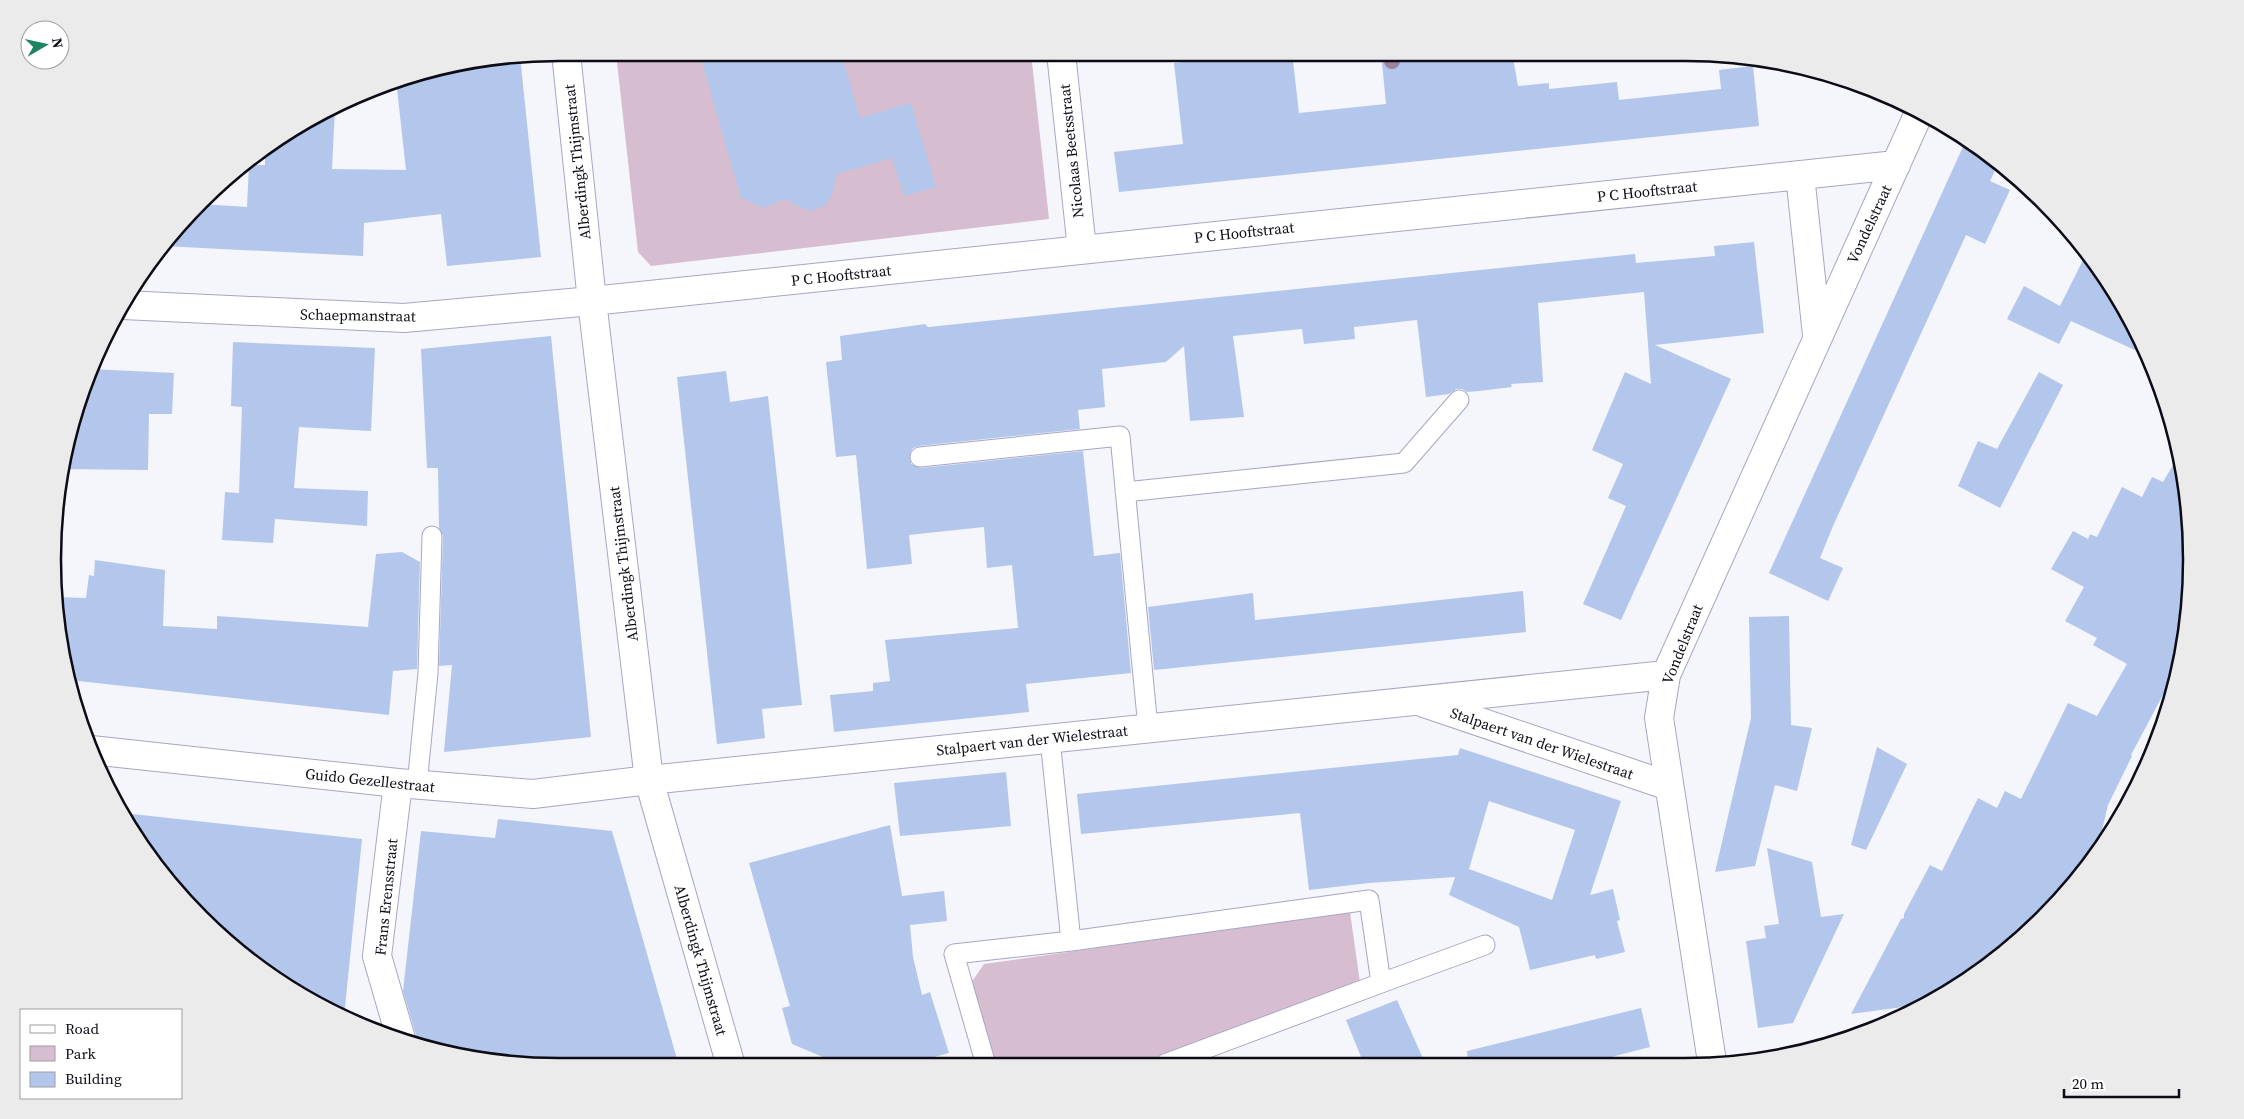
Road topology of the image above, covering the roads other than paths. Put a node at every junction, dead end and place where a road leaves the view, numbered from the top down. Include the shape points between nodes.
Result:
1 (567, 61) edge
2 (1062, 61) edge
3 (1916, 119) edge
4 (1896, 165) junction
5 (1800, 175) junction
6 (1082, 249) junction
7 (592, 302) junction
8 (131, 305) edge
9 (1817, 336) junction
10 (1459, 400) dead end
11 (920, 457) dead end
12 (1125, 492) junction
13 (432, 536) dead end
14 (1666, 675) junction
15 (1416, 700) junction
16 (1148, 728) junction
17 (1050, 738) junction
18 (99, 751) edge
19 (649, 780) junction
20 (408, 784) junction
21 (1669, 786) junction
22 (1071, 941) junction
23 (1485, 945) dead end
24 (1381, 983) junction
25 (399, 1031) edge
26 (1711, 1057) edge
27 (729, 1058) edge
28 (984, 1058) edge
29 (1181, 1058) edge

1 - 7 street, Alberdingk Thijmstraat
2 - 6 street, Nicolaas Beetsstraat
3 - 4 street, Vondelstraat
4 - 5 street, P C Hooftstraat
4 - 9 street, Vondelstraat
5 - 6 street, P C Hooftstraat
5 - 9 street
6 - 7 street, P C Hooftstraat
7 - 8 street, Schaepmanstraat via 404,318
7 - 19 street, Alberdingk Thijmstraat
9 - 14 street, Vondelstraat
10 - 12 lane via 1404,463
11 - 12 lane via 1120,436
12 - 16 lane
13 - 20 lane via 428,673
14 - 15 street, Stalpaert van der Wielestraat
14 - 21 street, Vondelstraat via 1659,718
15 - 16 street, Stalpaert van der Wielestraat
15 - 21 street, Stalpaert van der Wielestraat
16 - 17 street, Stalpaert van der Wielestraat
17 - 19 street, Stalpaert van der Wielestraat
17 - 22 lane
18 - 20 street, Guido Gezellestraat
19 - 20 street, Guido Gezellestraat via 533,794
19 - 27 street, Alberdingk Thijmstraat
20 - 25 street, Frans Erensstraat via 377,956
21 - 26 street, Vondelstraat
22 - 24 lane via 1369,900
22 - 28 lane via 954,954
23 - 24 lane
24 - 29 lane

